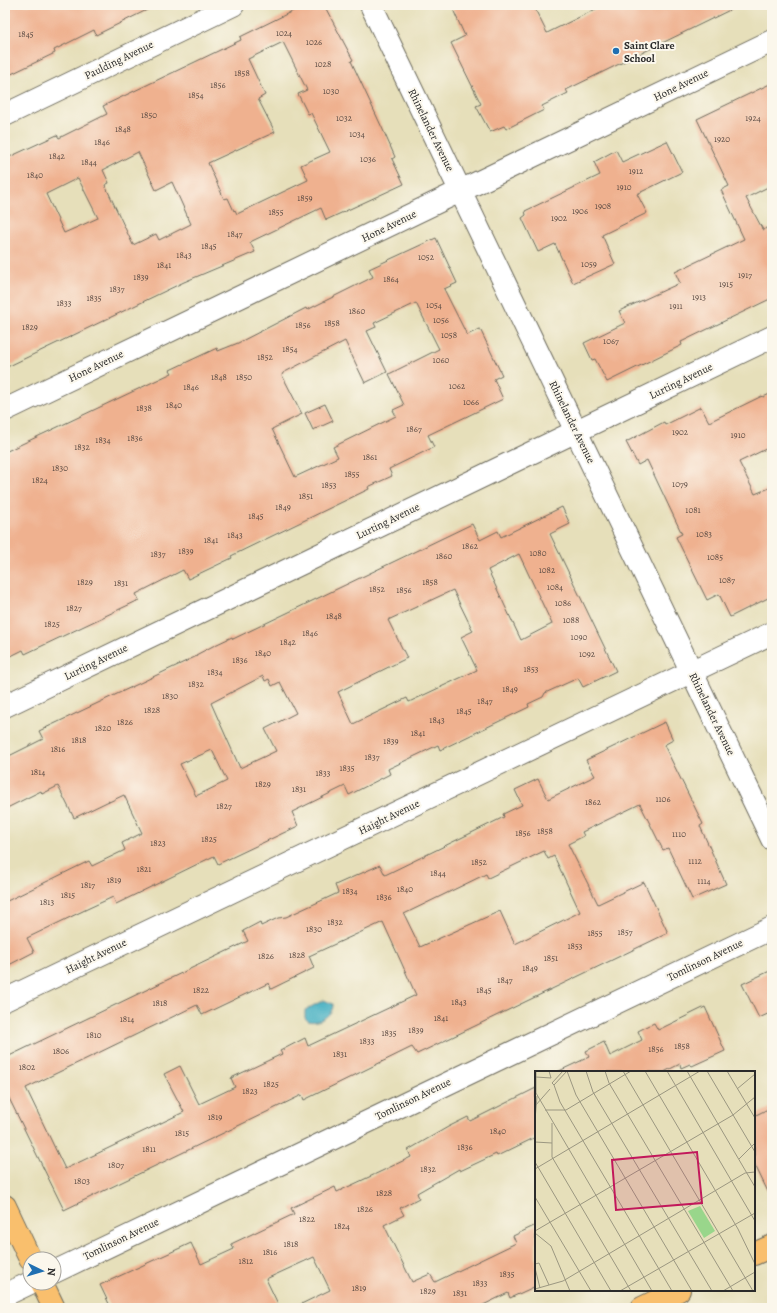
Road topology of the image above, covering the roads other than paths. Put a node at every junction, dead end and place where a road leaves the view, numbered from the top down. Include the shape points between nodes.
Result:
1 (233, 5) edge
2 (371, 5) edge
3 (772, 41) edge
4 (5, 115) edge
5 (460, 191) junction
6 (772, 337) edge
7 (5, 410) edge
8 (576, 431) junction
9 (772, 633) edge
10 (692, 672) junction
11 (5, 706) edge
12 (772, 839) edge
13 (772, 928) edge
14 (5, 1000) edge
15 (5, 1206) edge
16 (772, 1246) edge
17 (26, 1251) edge
18 (755, 1254) edge
19 (62, 1268) edge
20 (22, 1287) edge
21 (46, 1291) edge
22 (677, 1291) edge
23 (5, 1294) edge
24 (54, 1308) edge
25 (642, 1308) edge

1 - 4 street, Paulding Avenue
2 - 5 street, Rhinelander Avenue
3 - 5 street, Hone Avenue
5 - 7 street, Hone Avenue
5 - 8 street, Rhinelander Avenue
6 - 8 street, Lurting Avenue
8 - 10 street, Rhinelander Avenue
8 - 11 street, Lurting Avenue
9 - 10 street, Haight Avenue
10 - 12 street, Rhinelander Avenue
10 - 14 street, Haight Avenue
13 - 19 street, Tomlinson Avenue
15 - 17 main road
16 - 18 main road
20 - 23 street
21 - 24 main road
22 - 25 main road

